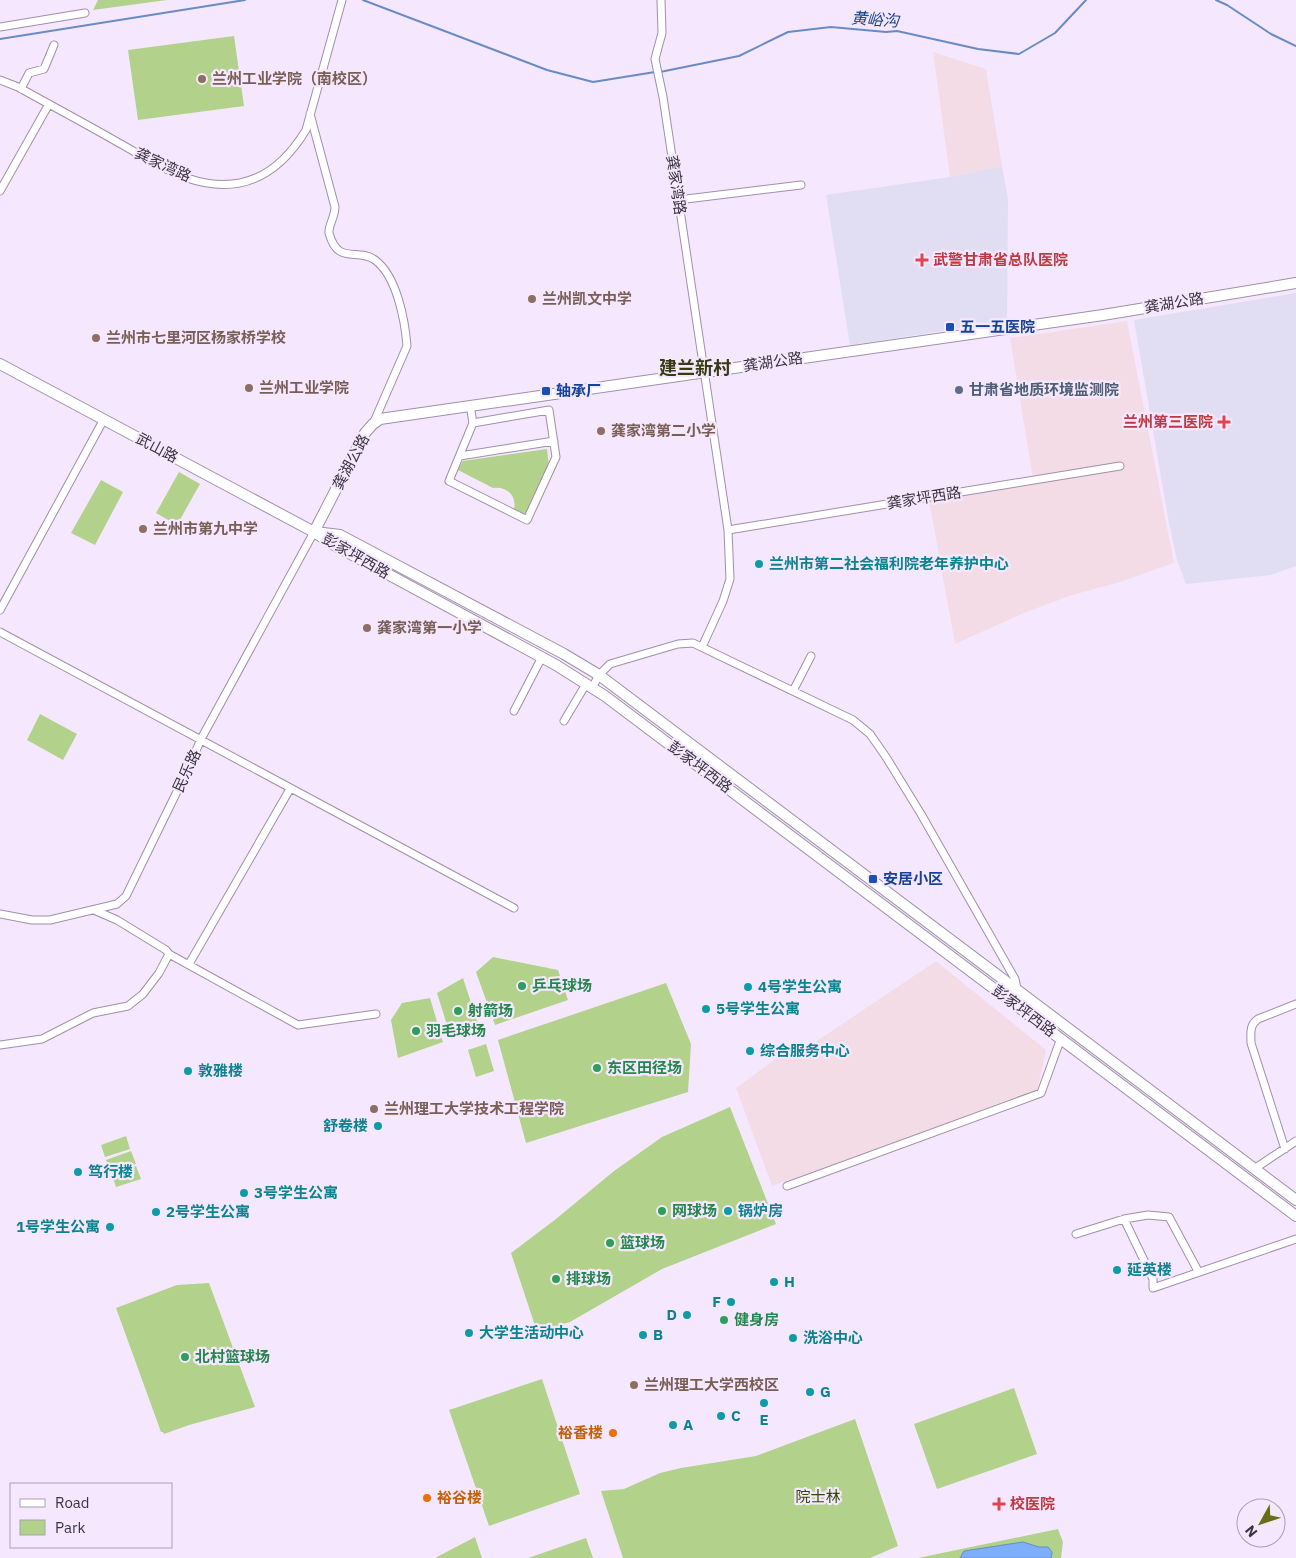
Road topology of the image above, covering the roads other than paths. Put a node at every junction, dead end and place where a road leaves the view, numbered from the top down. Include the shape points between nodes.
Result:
1 (342, 0) edge
2 (662, 0) edge
3 (85, 13) dead end
4 (0, 27) edge
5 (54, 45) dead end
6 (0, 80) edge
7 (21, 89) junction
8 (49, 104) junction
9 (310, 114) junction
10 (801, 185) dead end
11 (0, 191) edge
12 (678, 200) junction
13 (1296, 283) edge
14 (0, 364) edge
15 (704, 371) junction
16 (470, 405) junction
17 (104, 419) junction
18 (473, 423) junction
19 (373, 424) junction
20 (554, 441) junction
21 (460, 456) junction
22 (1120, 466) dead end
23 (728, 530) junction
24 (314, 532) junction
25 (0, 610) edge
26 (0, 632) edge
27 (702, 647) junction
28 (811, 656) dead end
29 (542, 657) junction
30 (599, 675) junction
31 (589, 686) junction
32 (793, 691) junction
33 (514, 711) dead end
34 (564, 721) dead end
35 (201, 739) junction
36 (290, 789) junction
37 (514, 908) dead end
38 (94, 910) junction
39 (0, 914) edge
40 (169, 954) junction
41 (189, 964) junction
42 (1017, 989) junction
43 (1296, 1004) edge
44 (376, 1014) dead end
45 (1061, 1038) junction
46 (0, 1045) edge
47 (1296, 1141) edge
48 (1285, 1149) junction
49 (1254, 1169) junction
50 (787, 1186) dead end
51 (1296, 1200) edge
52 (1296, 1216) edge
53 (1124, 1219) junction
54 (1076, 1234) dead end
55 (1296, 1239) edge
56 (1198, 1271) junction

1 - 9 street, 龚家湾路
2 - 12 street, 龚家湾路 via 662,34 655,59
3 - 4 street
5 - 7 street via 44,69 29,72
6 - 7 street, 龚家湾路
7 - 8 street, 龚家湾路
8 - 9 street, 龚家湾路 via 186,178 226,185 243,184 276,166 297,145
8 - 11 street
9 - 19 street via 335,207 335,216 328,229 330,236 343,253 374,260 383,268 395,290 406,335 406,346
10 - 12 street
12 - 15 street, 龚家湾路
13 - 15 main road, 龚湖公路 via 1103,315
14 - 17 main road, 武山路
15 - 16 main road, 龚湖公路
15 - 23 street
16 - 18 street
16 - 19 main road, 龚湖公路 via 380,419
17 - 24 main road, 武山路
17 - 25 street
18 - 20 street via 549,410
18 - 21 street
19 - 24 main road, 龚湖公路 via 365,433
20 - 21 street
20 - 21 street via 556,457 527,520 449,481
22 - 23 street, 龚家坪西路
23 - 27 street via 730,579
24 - 29 main road, 彭家坪西路
24 - 30 main road, 彭家坪西路 via 340,535
24 - 35 street, 民乐路
26 - 35 street
27 - 30 street via 678,644 610,664
27 - 32 street
28 - 32 street
29 - 31 main road, 彭家坪西路
29 - 33 street
30 - 31 street
30 - 42 main road, 彭家坪西路
31 - 34 street
31 - 45 main road, 彭家坪西路
32 - 42 street via 853,720 870,734 921,814 1015,979
35 - 36 street
35 - 38 street, 民乐路 via 126,896 117,904
36 - 37 street
36 - 41 street
38 - 39 street, 民乐路 via 50,920
38 - 40 street via 117,920
40 - 41 street
40 - 46 street via 159,974 128,1006 93,1013 42,1039
41 - 44 street via 298,1025
42 - 49 main road, 彭家坪西路
43 - 48 street via 1254,1021 1251,1027 1251,1044
45 - 50 street via 1041,1093
45 - 52 main road, 彭家坪西路
47 - 48 street
48 - 49 street
49 - 51 main road, 彭家坪西路
53 - 54 street
53 - 56 street via 1148,1215 1170,1217
53 - 56 street via 1154,1279 1153,1288
55 - 56 street

